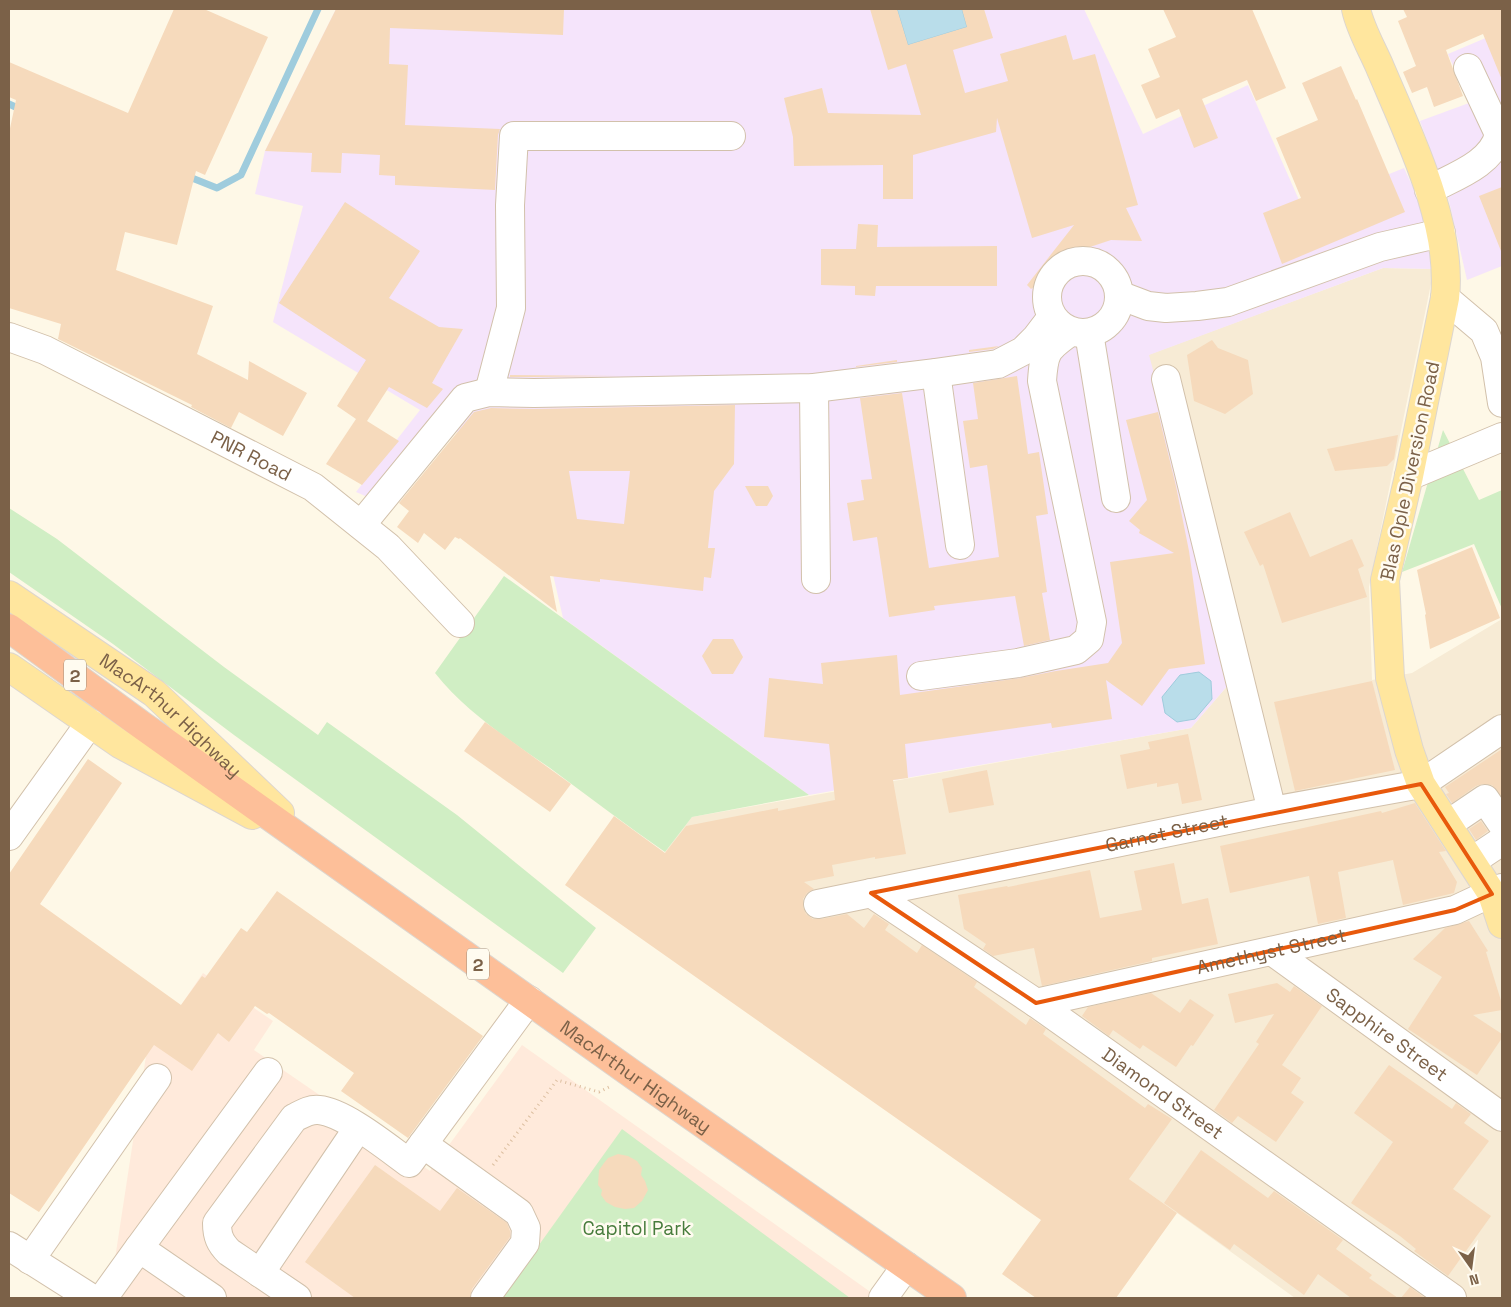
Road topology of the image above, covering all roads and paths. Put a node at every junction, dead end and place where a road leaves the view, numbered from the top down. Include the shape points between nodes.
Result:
1 (1356, 9) edge
2 (1468, 68) dead end
3 (731, 136) dead end
4 (1429, 190) junction
5 (1441, 233) junction
6 (1119, 295) junction
7 (1445, 298) junction
8 (1070, 328) junction
9 (9, 337) edge
10 (936, 373) junction
11 (1166, 379) dead end
12 (814, 388) junction
13 (489, 392) junction
14 (1502, 403) edge
15 (1502, 437) edge
16 (1409, 476) junction
17 (1116, 498) dead end
18 (361, 525) junction
19 (960, 545) dead end
20 (816, 579) dead end
21 (9, 595) edge
22 (460, 623) dead end
23 (9, 628) edge
24 (10, 672) edge
25 (921, 676) dead end
26 (90, 723) junction
27 (1502, 729) edge
28 (1422, 784) junction
29 (1272, 811) junction
30 (1448, 824) junction
31 (1502, 824) edge
32 (9, 836) edge
33 (1502, 841) edge
34 (322, 852) junction
35 (1472, 861) junction
36 (1497, 891) edge
37 (871, 893) junction
38 (818, 904) dead end
39 (1502, 924) edge
40 (1272, 951) junction
41 (529, 1000) junction
42 (1036, 1003) junction
43 (268, 1072) dead end
44 (635, 1076) junction
45 (157, 1078) dead end
46 (1502, 1117) edge
47 (358, 1128) junction
48 (423, 1144) junction
49 (480, 1184) junction
50 (140, 1248) junction
51 (19, 1253) edge
52 (906, 1266) junction
53 (260, 1273) junction
54 (91, 1298) edge
55 (103, 1298) edge
56 (212, 1298) edge
57 (297, 1298) edge
58 (485, 1298) edge
59 (883, 1298) edge
60 (952, 1298) edge
61 (1452, 1298) edge

1 - 4 main road, Blas Ople Diversion Road
2 - 4 street via 1499,134 1497,144 1474,167
3 - 13 street via 514,136 510,205 511,308
4 - 5 main road, Blas Ople Diversion Road
5 - 6 street via 1380,247 1228,302 1166,308 1148,306
5 - 7 main road, Blas Ople Diversion Road via 1446,260
6 - 8 street via 1113,318 1104,327
6 - 8 street via 1110,272 1100,265 1088,261 1065,265 1049,283 1047,307
7 - 14 street via 1484,331 1495,357
7 - 16 main road, Blas Ople Diversion Road
8 - 10 street via 1036,338 1023,351 998,364
8 - 17 street
8 - 25 street via 1044,358 1042,381 1092,622 1089,639 1076,650 1018,663
9 - 18 street, PNR Road via 45,350 312,486
10 - 12 street
10 - 19 street
11 - 29 street
12 - 13 street
12 - 20 street
13 - 18 street via 465,398
15 - 16 street
16 - 28 main road, Blas Ople Diversion Road via 1385,580 1385,596 1390,678 1406,741
18 - 22 street, PNR Road via 388,547
21 - 34 main road, MacArthur Highway via 154,693
23 - 34 highway, MacArthur Highway / 2
24 - 26 main road, MacArthur Highway
26 - 32 street
26 - 34 main road, MacArthur Highway via 120,744
27 - 28 street, Garnet Street
28 - 29 street, Garnet Street
28 - 30 main road, Blas Ople Diversion Road
29 - 37 street, Garnet Street
30 - 31 street via 1485,799
30 - 35 main road, Blas Ople Diversion Road
33 - 35 street
34 - 41 highway, MacArthur Highway / 2
35 - 36 main road, Blas Ople Diversion Road
36 - 39 main road, Blas Ople Diversion Road
36 - 40 street, Amethyst Street via 1455,910
37 - 38 street, Garnet Street
37 - 42 street, Diamond Street
40 - 42 street, Amethyst Street
40 - 46 street, Sapphire Street
41 - 44 highway, MacArthur Highway / 2
41 - 48 street
42 - 61 street, Diamond Street
43 - 50 street
44 - 49 path via 599,1092 557,1080
44 - 52 highway, MacArthur Highway / 2
45 - 51 street
47 - 48 street via 410,1163
47 - 53 street
47 - 53 street via 333,1113 318,1109 307,1110 294,1118 217,1223 217,1235 222,1245
48 - 49 street
49 - 58 street via 519,1213 526,1228 525,1243
50 - 55 street
50 - 56 street
51 - 54 street
52 - 59 street
52 - 60 highway, MacArthur Highway / 2
53 - 57 street

